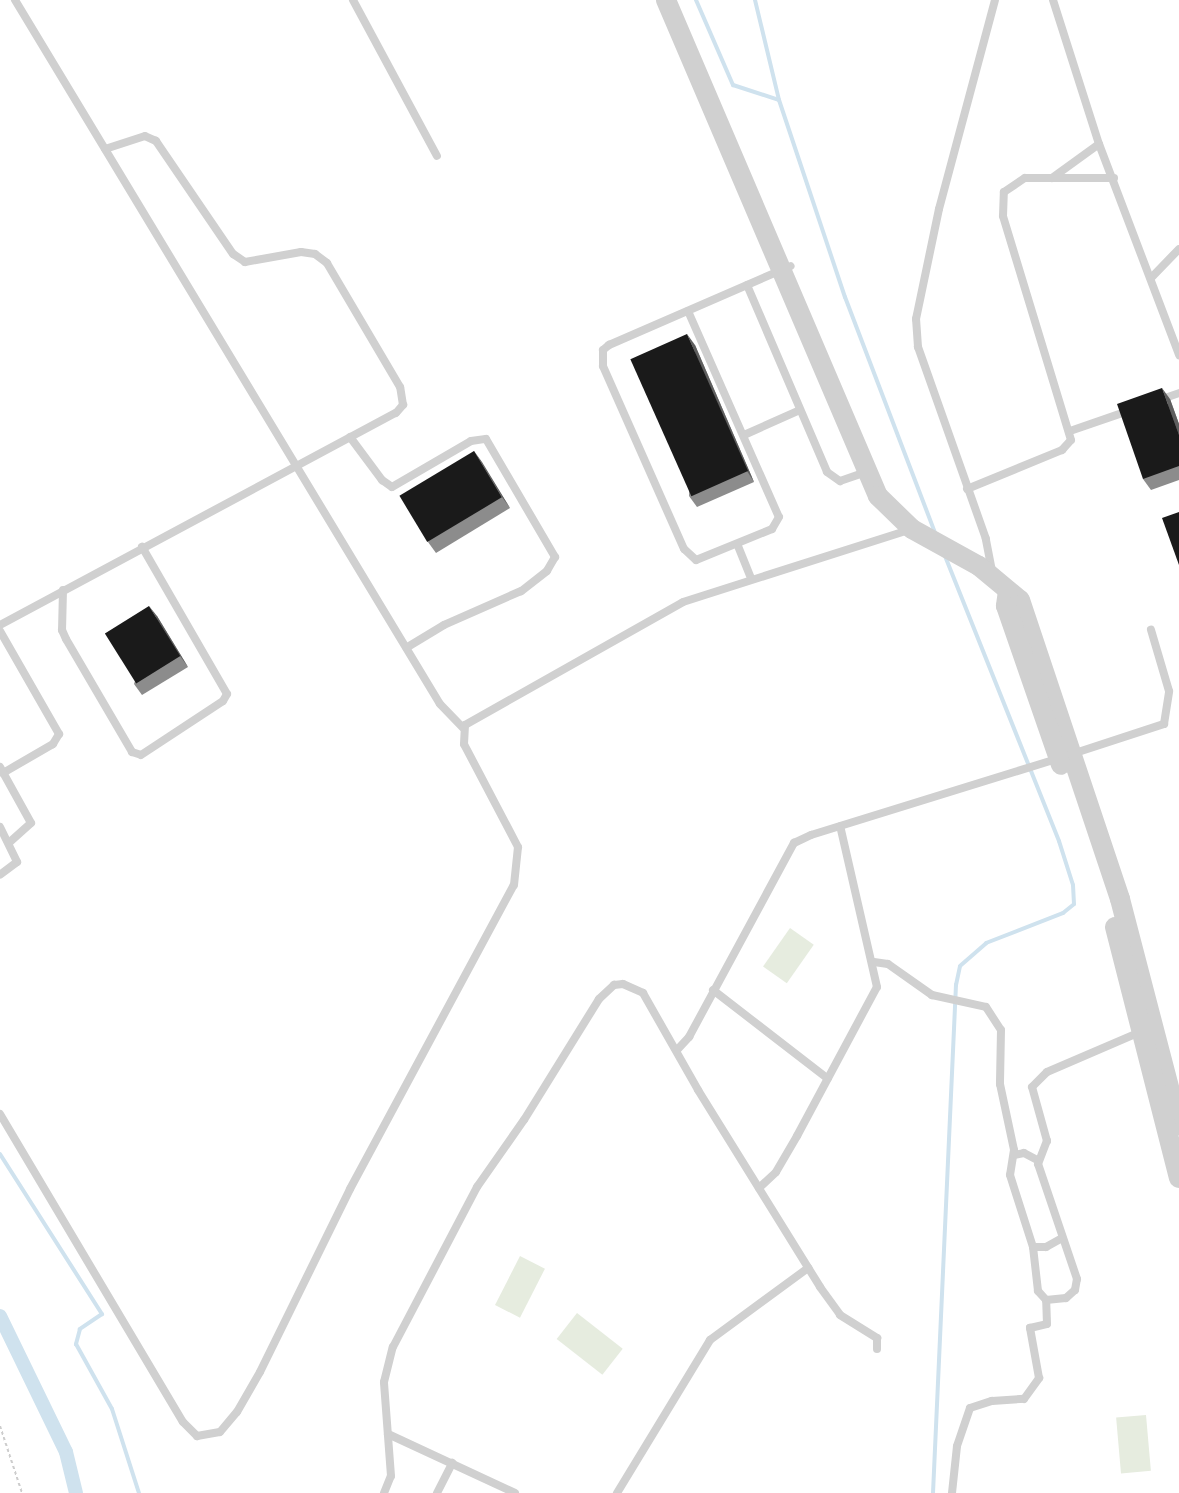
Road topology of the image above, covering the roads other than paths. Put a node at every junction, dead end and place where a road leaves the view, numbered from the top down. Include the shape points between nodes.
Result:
1 (15, 0) edge
2 (353, 0) edge
3 (666, 0) edge
4 (679, 0) edge
5 (995, 0) edge
6 (1053, 0) edge
7 (1099, 144) junction
8 (105, 149) junction
9 (437, 156) dead end
10 (1052, 178) junction
11 (1114, 178) junction
12 (1179, 249) edge
13 (786, 268) junction
14 (1151, 278) junction
15 (747, 285) junction
16 (688, 310) junction
17 (1179, 354) edge
18 (1179, 393) edge
19 (1146, 405) edge
20 (1135, 408) edge
21 (801, 410) junction
22 (1070, 431) junction
23 (744, 435) junction
24 (350, 437) junction
25 (295, 466) junction
26 (867, 472) junction
27 (967, 489) junction
28 (887, 503) junction
29 (917, 532) junction
30 (738, 546) junction
31 (142, 547) junction
32 (993, 576) junction
33 (751, 579) junction
34 (63, 590) junction
35 (0, 625) edge
36 (1151, 630) dead end
37 (0, 631) edge
38 (406, 648) junction
39 (463, 728) junction
40 (1058, 758) junction
41 (2, 770) edge
42 (840, 826) junction
43 (0, 827) edge
44 (9, 843) junction
45 (0, 875) edge
46 (874, 962) junction
47 (713, 990) junction
48 (1148, 1029) junction
49 (677, 1050) junction
50 (828, 1079) junction
51 (0, 1114) edge
52 (1179, 1125) edge
53 (1014, 1155) junction
54 (1037, 1160) junction
55 (1179, 1178) edge
56 (759, 1188) junction
57 (1062, 1238) junction
58 (1033, 1247) junction
59 (808, 1268) junction
60 (1046, 1300) junction
61 (877, 1349) dead end
62 (388, 1434) junction
63 (452, 1463) junction
64 (384, 1493) edge
65 (437, 1493) edge
66 (515, 1493) edge
67 (617, 1493) edge
68 (952, 1493) edge

1 - 8 lane
2 - 9 lane
3 - 13 street
4 - 13 street
5 - 27 lane via 939,209 916,319 918,347
6 - 7 lane
7 - 10 lane
7 - 11 lane
8 - 24 lane via 145,136 156,141 233,254 244,262 301,252 315,254 327,263 404,398 396,413
8 - 25 lane
10 - 11 lane
10 - 22 lane via 1024,178 1012,183 1001,202
11 - 14 lane
12 - 14 lane
13 - 15 lane
13 - 26 street
13 - 28 street via 889,492
14 - 17 lane
15 - 16 lane
15 - 21 lane
16 - 23 lane
16 - 30 lane via 609,345 601,357 689,557 705,559
18 - 19 lane
20 - 22 lane
21 - 23 lane
21 - 26 lane via 833,478 840,481
22 - 27 lane via 1071,440 1062,450
23 - 30 lane via 779,517 772,529
24 - 25 lane
24 - 38 lane via 382,480 392,487 471,441 486,439 555,556 547,571 521,591 444,625
25 - 31 lane
25 - 38 lane
26 - 28 street via 878,496
27 - 32 lane via 986,539
28 - 29 street
29 - 32 street
29 - 33 lane
30 - 33 lane
31 - 34 lane
31 - 34 lane via 226,694 223,701 141,755 132,752 66,639 62,630
32 - 40 street via 1008,591 1006,606
33 - 39 lane via 683,602
34 - 35 lane
36 - 40 lane via 1169,691 1164,724
37 - 41 lane via 59,734 53,744
38 - 39 lane via 446,714
39 - 51 lane via 473,763 518,847 514,885 350,1189 260,1372 237,1412 220,1432 197,1436 172,1408
40 - 42 lane
40 - 48 street
41 - 44 lane via 31,823
42 - 46 lane
42 - 47 lane via 802,838 788,850
43 - 44 lane
44 - 45 lane via 17,862
46 - 50 lane via 874,993
46 - 53 lane via 888,964 921,990 990,1010 1001,1030 1000,1084
47 - 49 lane via 689,1037
47 - 50 lane
48 - 52 street
48 - 54 lane via 1092,1051 1035,1081 1033,1094 1047,1141
48 - 55 street
49 - 56 lane
49 - 62 lane via 643,993 635,987 614,985 599,999 477,1187 402,1327 384,1382
50 - 56 lane via 776,1172
53 - 54 lane via 1024,1153
53 - 58 lane via 1010,1174
54 - 57 lane
56 - 59 lane
57 - 58 lane via 1046,1247
57 - 60 lane via 1076,1284 1066,1298
58 - 60 lane via 1036,1284
59 - 61 lane via 840,1315 877,1338
59 - 67 lane via 710,1340
60 - 68 lane via 1047,1324 1030,1328 1039,1378 1024,1399 992,1401 970,1408 957,1446
62 - 63 lane
62 - 64 lane via 391,1476
63 - 65 lane
63 - 66 lane

